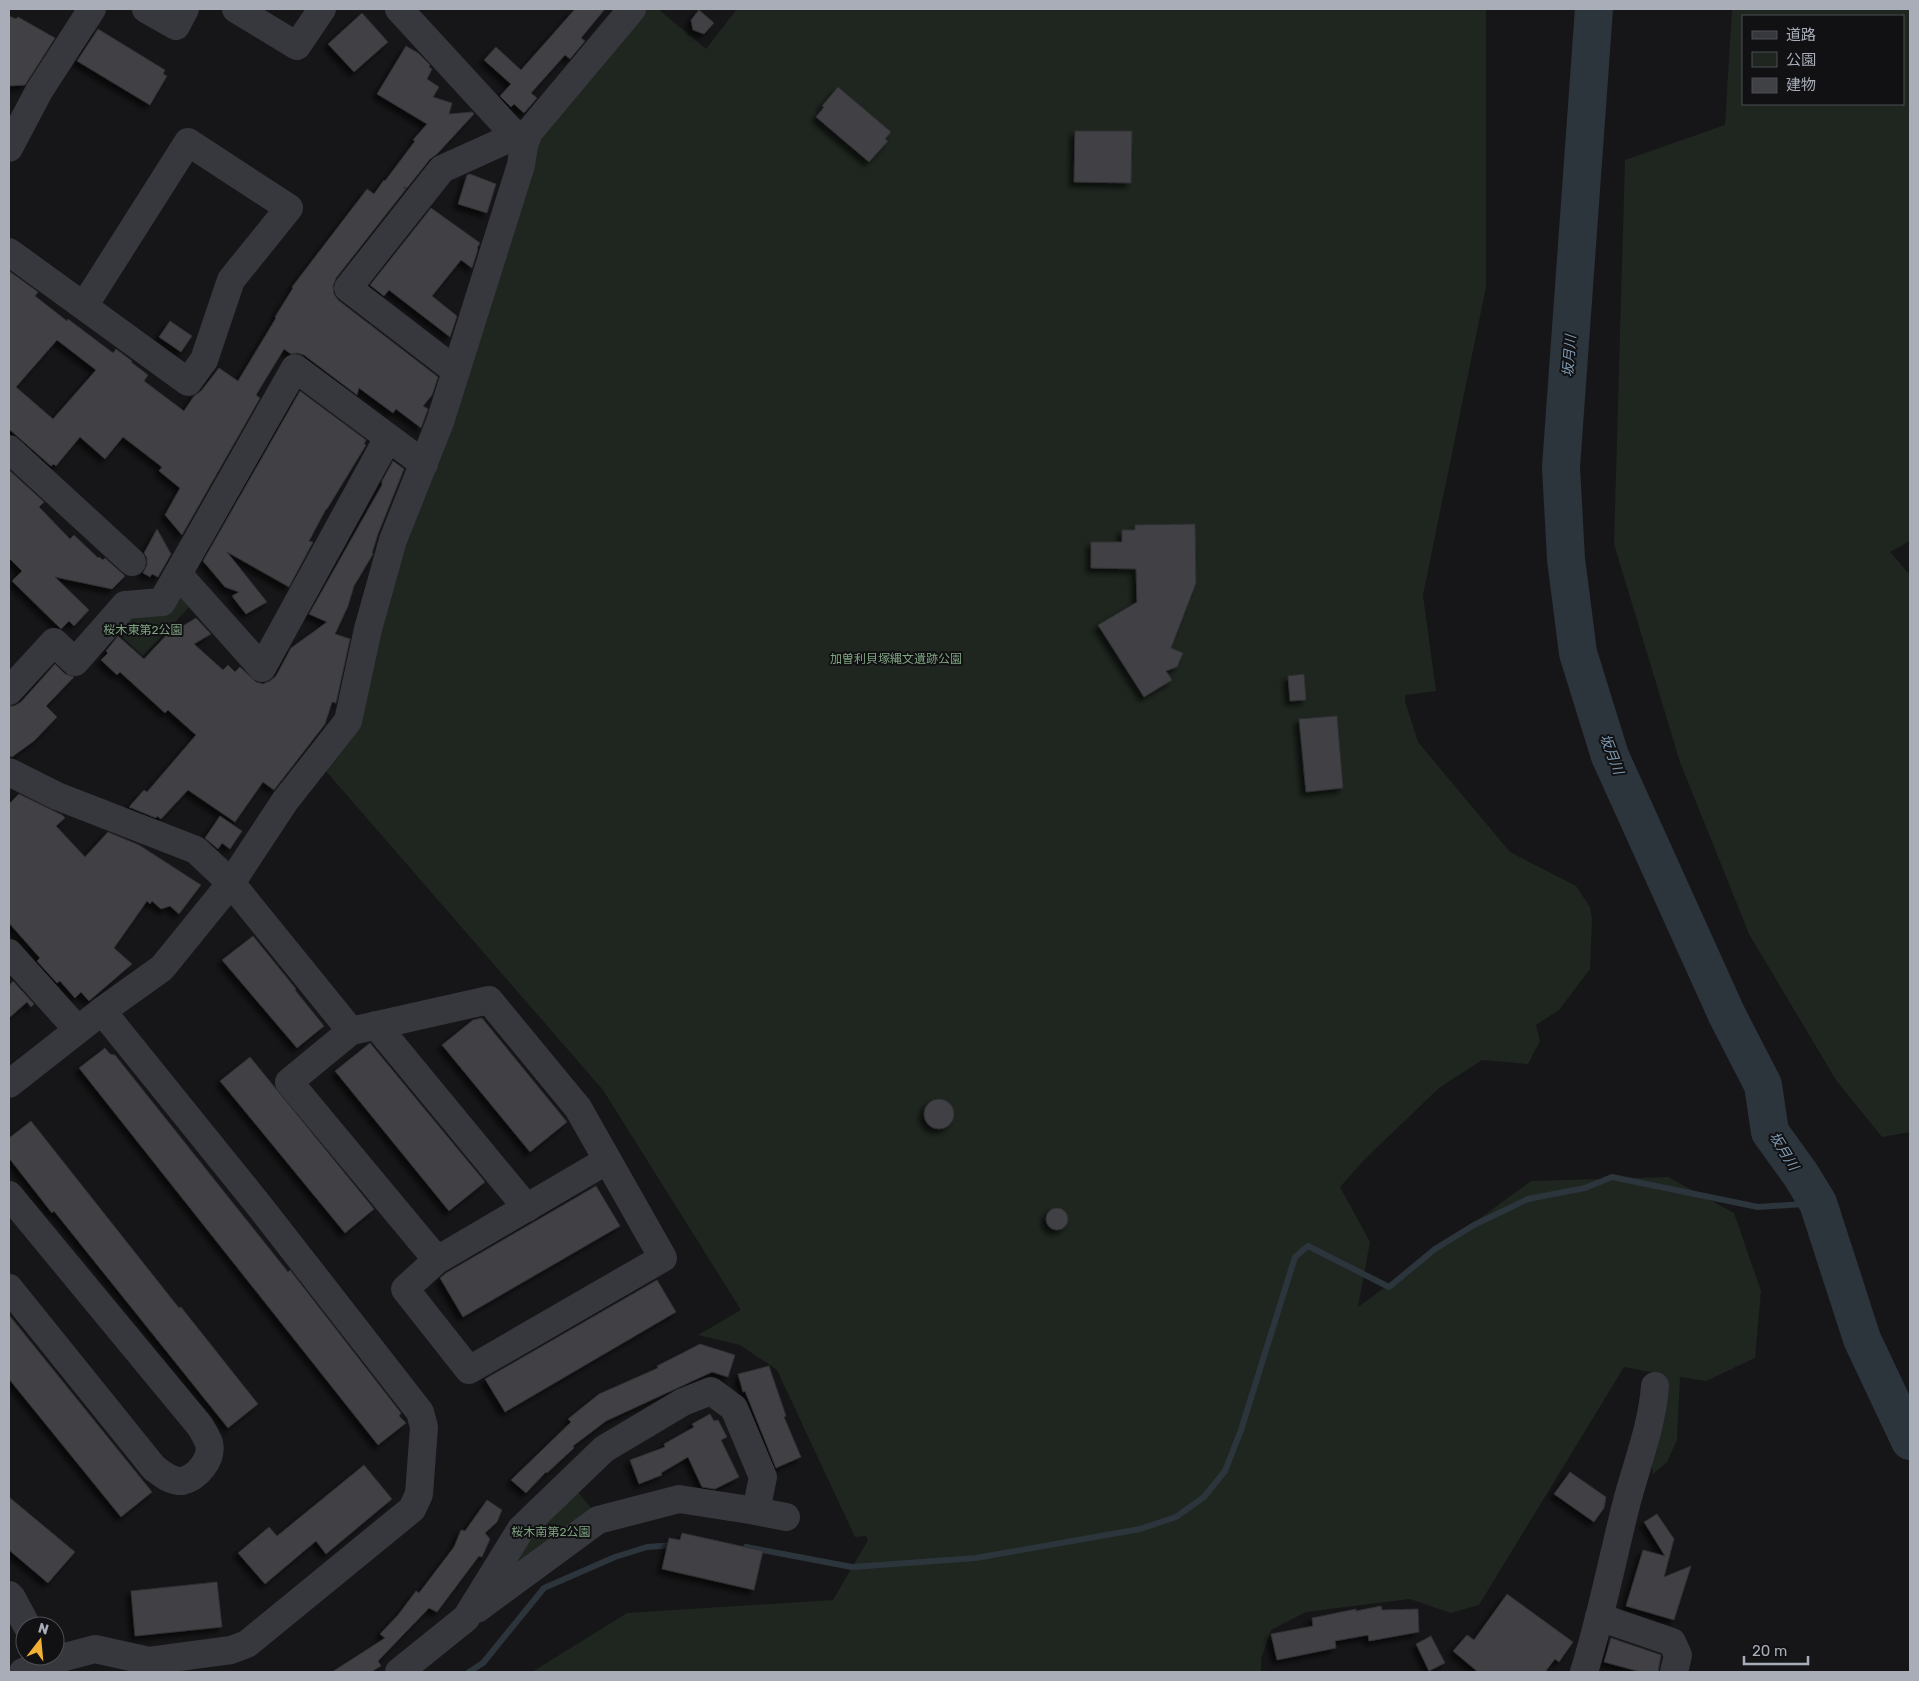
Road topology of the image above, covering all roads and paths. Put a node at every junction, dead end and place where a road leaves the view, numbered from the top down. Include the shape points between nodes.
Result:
1 (92, 9) edge
2 (146, 9) edge
3 (185, 9) edge
4 (236, 9) edge
5 (322, 9) edge
6 (399, 9) edge
7 (632, 9) edge
8 (519, 140) junction
9 (9, 148) edge
10 (9, 252) edge
11 (84, 306) junction
12 (456, 371) junction
13 (388, 438) junction
14 (9, 449) edge
15 (424, 464) junction
16 (132, 562) dead end
17 (178, 574) junction
18 (9, 691) edge
19 (9, 772) edge
20 (231, 883) junction
21 (9, 953) edge
22 (102, 1010) junction
23 (364, 1028) junction
24 (77, 1029) junction
25 (9, 1084) edge
26 (606, 1161) junction
27 (9, 1195) edge
28 (527, 1208) junction
29 (437, 1260) junction
30 (9, 1288) edge
31 (1655, 1386) dead end
32 (756, 1510) junction
33 (786, 1517) dead end
34 (9, 1595) edge
35 (22, 1616) edge
36 (1599, 1617) junction
37 (466, 1618) junction
38 (65, 1658) edge
39 (399, 1672) edge
40 (1584, 1672) edge
41 (1674, 1672) edge

1 - 9 street via 39,91
2 - 3 street via 176,26
4 - 5 street via 297,46
6 - 8 street
7 - 8 street
8 - 12 street via 521,165
8 - 12 street via 442,169 348,288
10 - 11 street
11 - 11 street via 188,382 204,360 231,280 289,208 188,142
12 - 15 street
13 - 15 street
13 - 17 street via 295,368
13 - 17 street via 262,668
14 - 16 street
15 - 20 street via 393,540 368,629 348,721 285,801
17 - 18 street via 162,602 125,605 75,662 54,642
19 - 20 street via 57,796 196,850
20 - 22 street via 162,968
20 - 23 street
21 - 24 street
22 - 24 street
22 - 38 street via 420,1412 424,1427 419,1494 412,1509 247,1644 231,1650 149,1661 95,1649
23 - 26 street via 489,1000 578,1108
23 - 28 street
23 - 29 street via 289,1082
24 - 25 street
26 - 28 street
26 - 29 street via 663,1258 469,1370 405,1289
27 - 30 street via 200,1426 209,1445 206,1462 197,1474 181,1481 167,1478 154,1468
28 - 29 street
31 - 36 street via 1653,1408
32 - 33 street
32 - 37 street via 680,1499 598,1520
32 - 37 street via 763,1477 734,1408 711,1391 683,1402 604,1449 521,1529
34 - 35 street
36 - 40 street
36 - 41 street via 1672,1642 1678,1655
37 - 39 street

